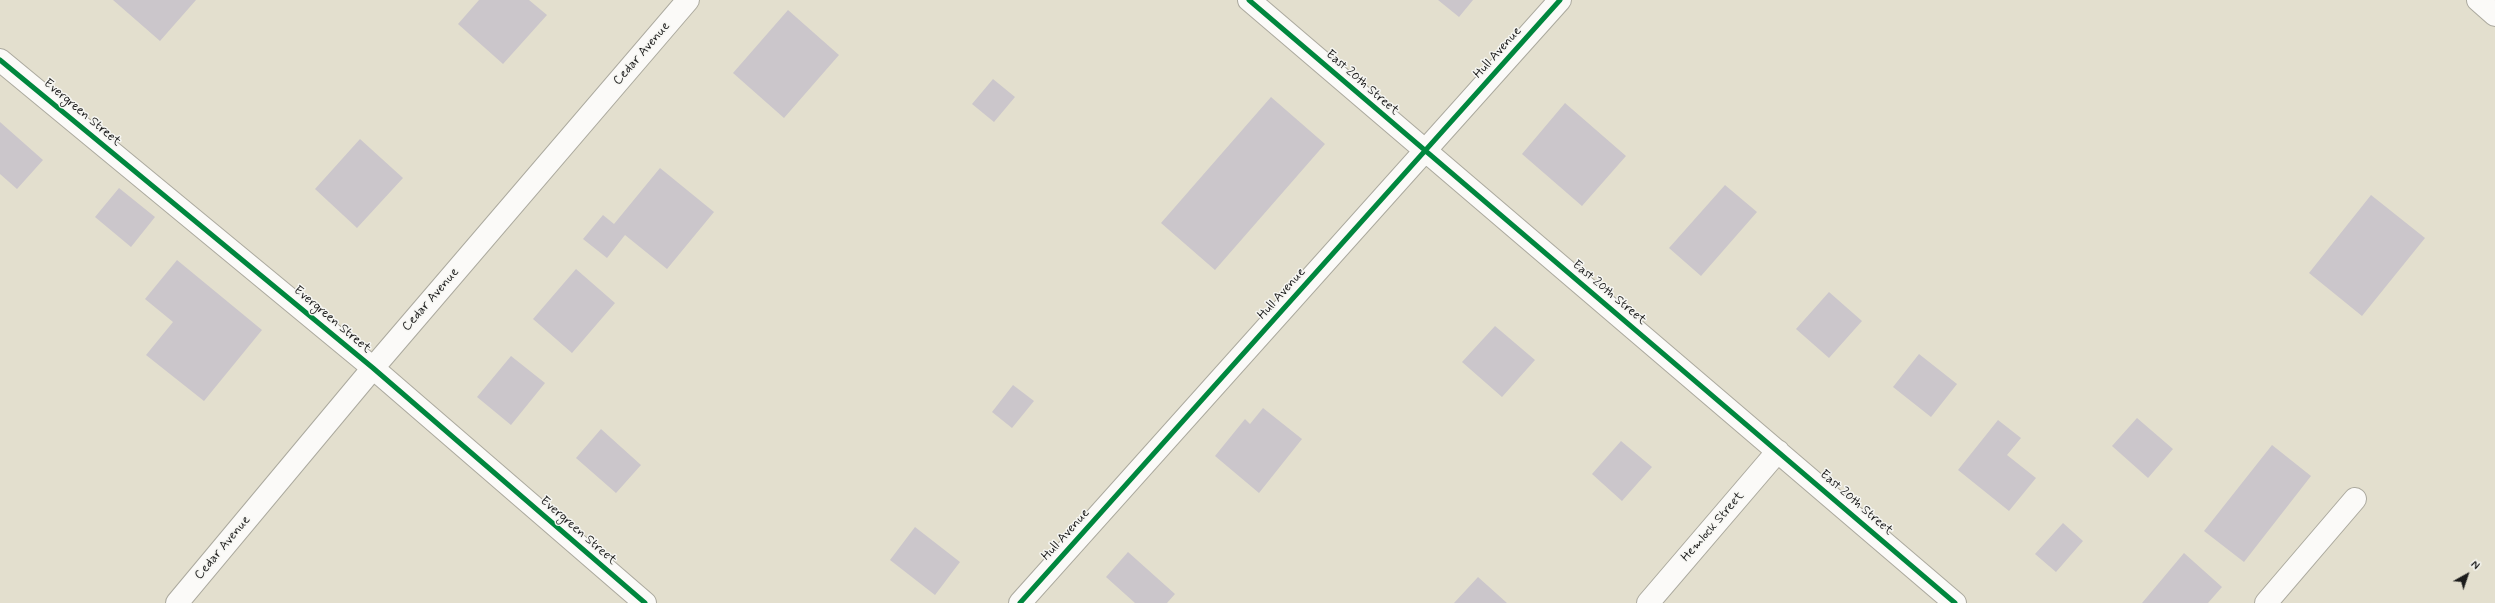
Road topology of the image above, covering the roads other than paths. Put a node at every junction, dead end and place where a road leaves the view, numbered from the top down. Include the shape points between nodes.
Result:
1 (688, 0) edge
2 (1249, 0) edge
3 (1560, 0) edge
4 (2478, 0) edge
5 (2495, 15) edge
6 (0, 60) edge
7 (1424, 151) junction
8 (373, 368) junction
9 (1778, 452) junction
10 (2355, 498) dead end
11 (177, 603) edge
12 (645, 603) edge
13 (1020, 603) edge
14 (1648, 603) edge
15 (1955, 603) edge
16 (2266, 603) edge

1 - 8 street, Cedar Avenue
2 - 7 street, East 20th Street
3 - 7 street, Hull Avenue
4 - 5 street
6 - 8 street, Evergreen Street
7 - 9 street, East 20th Street
7 - 13 street, Hull Avenue
8 - 11 street, Cedar Avenue
8 - 12 street, Evergreen Street
9 - 14 street, Hemlock Street
9 - 15 street, East 20th Street
10 - 16 street

